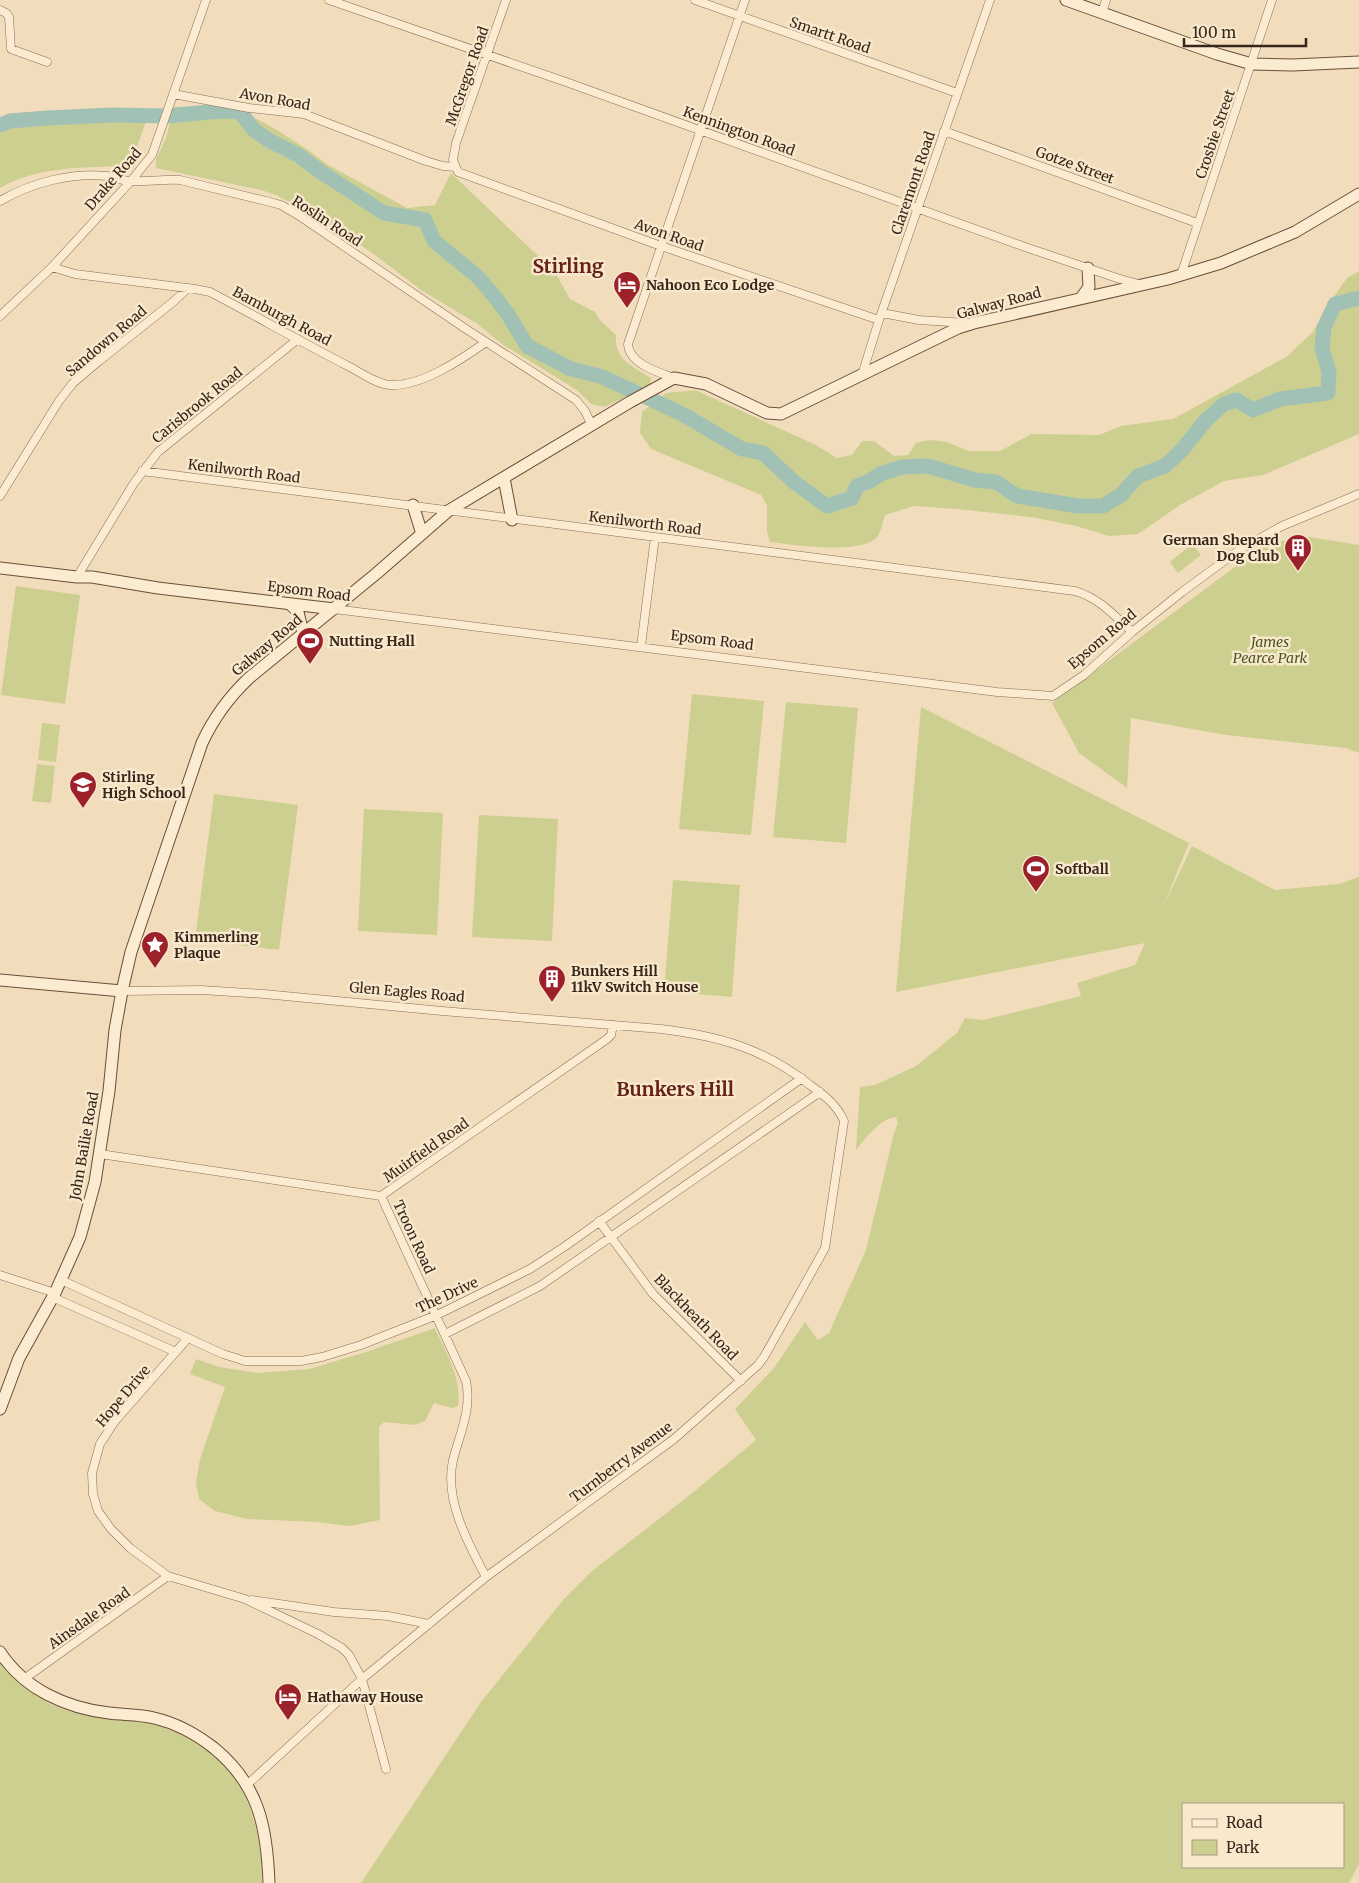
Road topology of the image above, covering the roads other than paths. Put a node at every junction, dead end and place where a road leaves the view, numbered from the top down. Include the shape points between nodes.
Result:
1 (206, 0) edge
2 (329, 0) edge
3 (506, 0) edge
4 (695, 0) edge
5 (745, 0) edge
6 (990, 0) edge
7 (1066, 0) edge
8 (1106, 0) edge
9 (1272, 0) edge
10 (0, 10) edge
11 (1102, 13) junction
12 (740, 16) junction
13 (487, 56) junction
14 (47, 62) dead end
15 (1359, 62) edge
16 (1252, 64) junction
17 (957, 93) junction
18 (173, 94) junction
19 (699, 131) junction
20 (944, 131) junction
21 (454, 163) junction
22 (131, 181) junction
23 (1359, 194) edge
24 (0, 201) edge
25 (918, 208) junction
26 (1197, 223) junction
27 (661, 246) junction
28 (52, 268) junction
29 (1088, 268) junction
30 (1181, 275) junction
31 (1140, 285) junction
32 (188, 288) junction
33 (1080, 298) junction
34 (0, 316) edge
35 (880, 316) junction
36 (974, 323) junction
37 (298, 340) junction
38 (486, 342) junction
39 (862, 375) junction
40 (674, 378) junction
41 (592, 426) junction
42 (142, 471) junction
43 (504, 478) junction
44 (1359, 494) edge
45 (0, 496) edge
46 (413, 505) junction
47 (448, 511) junction
48 (512, 520) junction
49 (422, 534) junction
50 (655, 537) junction
51 (0, 568) edge
52 (77, 577) junction
53 (290, 604) junction
54 (334, 609) junction
55 (1132, 632) junction
56 (303, 633) junction
57 (641, 646) junction
58 (0, 980) edge
59 (122, 991) junction
60 (613, 1024) junction
61 (802, 1078) junction
62 (820, 1092) junction
63 (100, 1154) junction
64 (381, 1196) junction
65 (599, 1221) junction
66 (611, 1238) junction
67 (0, 1275) edge
68 (61, 1280) junction
69 (54, 1295) junction
70 (437, 1315) junction
71 (446, 1334) junction
72 (188, 1338) junction
73 (176, 1352) junction
74 (741, 1381) junction
75 (0, 1408) edge
76 (168, 1576) junction
77 (486, 1577) junction
78 (245, 1599) junction
79 (429, 1624) junction
80 (0, 1652) edge
81 (24, 1679) junction
82 (362, 1679) junction
83 (386, 1769) dead end
84 (248, 1784) junction
85 (269, 1883) edge

1 - 18 street, Drake Road
2 - 13 street, Kennington Road
3 - 13 street, McGregor Road
4 - 12 street, Smartt Road
5 - 12 street
6 - 17 street, Claremont Road
7 - 11 street
8 - 11 street
9 - 16 street, Crosbie Street
10 - 14 street via 8,17 11,48
11 - 16 street
12 - 17 street, Smartt Road
12 - 19 street
13 - 19 street, Kennington Road
13 - 21 street, McGregor Road via 456,143
15 - 16 street
16 - 26 street, Crosbie Street
17 - 20 street, Claremont Road
18 - 21 street, Avon Road via 304,114 426,161 442,166
18 - 22 street, Drake Road via 152,155
19 - 25 street, Kennington Road
19 - 27 street
20 - 25 street, Claremont Road
20 - 26 street, Gotze Street
21 - 27 street, Avon Road via 458,172 466,176
22 - 24 street, Roslin Road via 108,176 53,180 24,187
22 - 28 street, Drake Road
22 - 38 street, Roslin Road via 180,180 281,205
23 - 30 street, Galway Road via 1283,238 1228,261
25 - 29 street, Kennington Road
25 - 35 street, Claremont Road
26 - 30 street, Crosbie Street
27 - 35 street, Avon Road
27 - 40 street via 628,349 634,359
28 - 32 street, Bamburgh Road
28 - 34 street, Drake Road
29 - 31 street, Kennington Road
29 - 33 street via 1089,287
30 - 31 street, Galway Road
31 - 33 street, Galway Road
32 - 37 street, Bamburgh Road via 210,292
32 - 45 street, Sandown Road via 73,383
33 - 36 street, Galway Road
35 - 36 street, Avon Road
35 - 39 street, Claremont Road
36 - 39 street, Galway Road
37 - 38 street, Bamburgh Road via 388,385 406,383 447,368
37 - 42 street, Carisbrook Road via 175,437
38 - 41 street, Roslin Road via 576,400
39 - 40 street, Galway Road via 777,414 767,413 706,384
40 - 41 street, Galway Road
41 - 43 street, Galway Road
42 - 46 street, Kenilworth Road
42 - 52 street, Carisbrook Road
43 - 47 street, Galway Road
43 - 48 street
44 - 55 street, Epsom Road via 1282,526 1239,550
46 - 47 street, Kenilworth Road
46 - 49 street
47 - 48 street, Kenilworth Road
47 - 49 street, Galway Road
48 - 50 street, Kenilworth Road
49 - 54 street, Galway Road
50 - 55 street, Kenilworth Road via 1075,591 1100,602
50 - 57 street
51 - 52 street, Epsom Road
52 - 53 street, Epsom Road
53 - 54 street, Epsom Road
53 - 56 street via 298,612
54 - 56 street, Galway Road
54 - 57 street, Epsom Road
55 - 57 street, Epsom Road via 1084,675 1053,696
56 - 59 street, Galway Road via 234,692 210,724 131,952
58 - 59 street, Glen Eagles Road
59 - 60 street, Glen Eagles Road via 201,990 264,994
59 - 63 street, John Bailie Road
60 - 61 street, Glen Eagles Road via 694,1033 732,1042 765,1055
60 - 64 street, Muirfield Road via 607,1039
61 - 62 street, Turnberry Avenue
61 - 65 street, The Drive
62 - 66 street
62 - 74 street, Turnberry Avenue via 835,1106 844,1121 825,1248 764,1357
63 - 64 street, Muirfield Road
63 - 68 street, John Bailie Road via 80,1236
64 - 70 street, Troon Road
65 - 66 street, Blackheath Road
65 - 70 street, The Drive via 530,1269
66 - 71 street via 540,1286
66 - 74 street, Blackheath Road via 654,1294
67 - 69 street
68 - 69 street, John Bailie Road
68 - 72 street, The Drive
69 - 73 street
69 - 75 street, John Bailie Road via 19,1358
70 - 71 street, Troon Road
70 - 72 street, The Drive via 361,1345 301,1361 245,1361
71 - 77 street, Troon Road via 468,1390 468,1407 453,1461 451,1485 460,1521
72 - 73 street, Hope Drive
73 - 76 street, Hope Drive via 115,1421 100,1444 92,1473 98,1511 110,1529
74 - 77 street, Turnberry Avenue via 674,1439
76 - 78 street, Hope Drive
76 - 81 street, Ainsdale Road
77 - 79 street, Turnberry Avenue
78 - 79 street, Hope Drive
78 - 82 street, Hope Drive via 333,1642 349,1655
79 - 82 street, Turnberry Avenue
80 - 81 street
81 - 84 street via 71,1706 155,1718 197,1734 230,1761
82 - 83 street, Hope Drive
82 - 84 street, Turnberry Avenue
84 - 85 street via 265,1834

